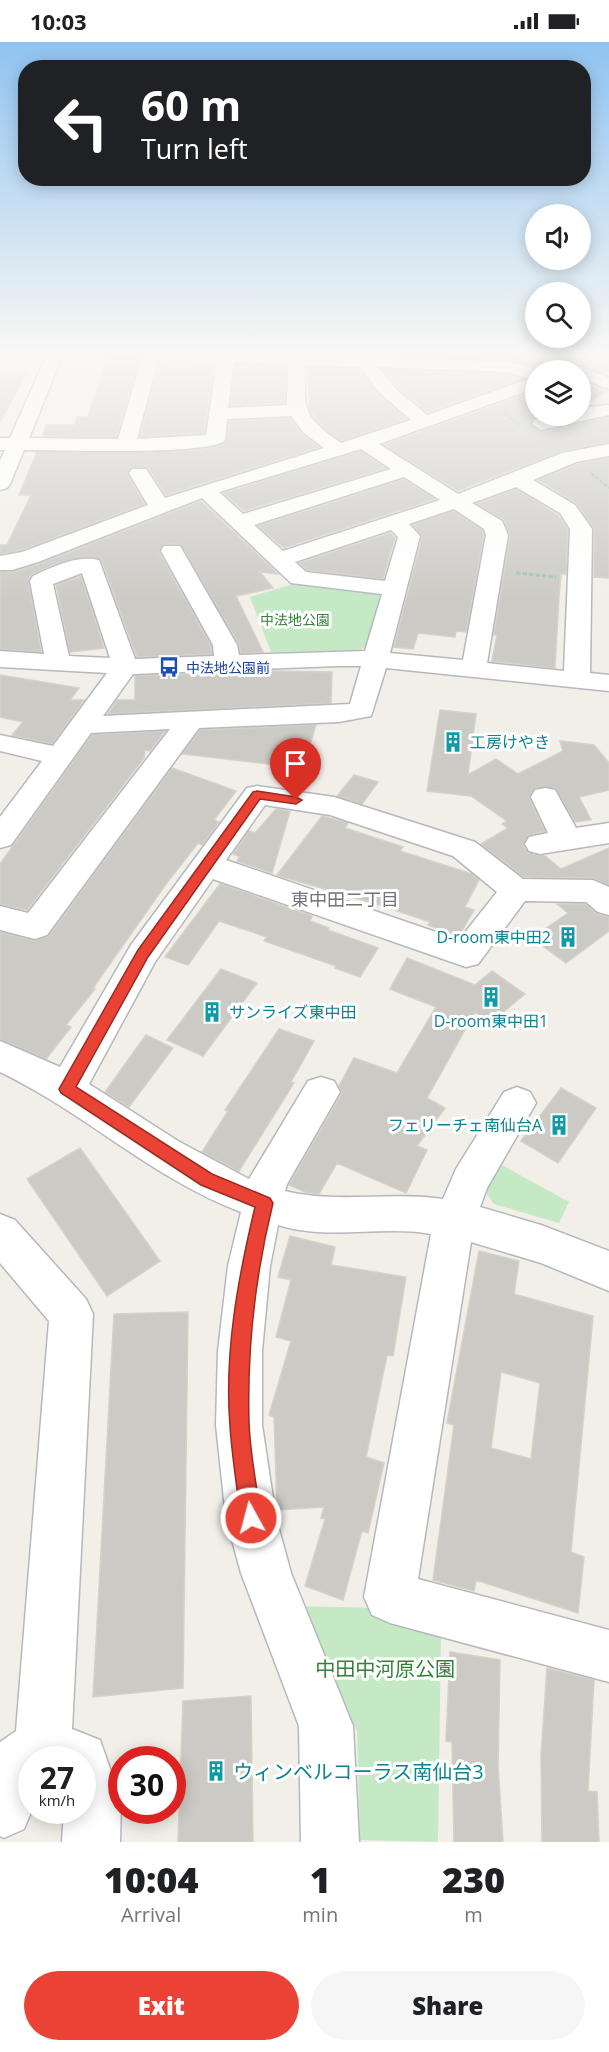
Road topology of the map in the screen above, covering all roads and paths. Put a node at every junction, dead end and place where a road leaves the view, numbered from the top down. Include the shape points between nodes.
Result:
1 (128, 436) edge
2 (216, 436) edge
3 (321, 436) edge
4 (384, 436) edge
5 (363, 442) junction
6 (8, 444) edge
7 (126, 444) junction
8 (338, 449) junction
9 (609, 450) edge
10 (407, 470) junction
11 (139, 473) dead end
12 (518, 480) junction
13 (0, 484) edge
14 (205, 490) junction
15 (458, 501) junction
16 (159, 507) junction
17 (241, 522) junction
18 (395, 522) junction
19 (172, 551) dead end
20 (280, 559) junction
21 (0, 563) edge
22 (491, 571) junction
23 (580, 580) junction
24 (394, 589) junction
25 (0, 659) edge
26 (375, 659) junction
27 (228, 662) junction
28 (58, 664) junction
29 (125, 667) junction
30 (474, 669) junction
31 (577, 679) junction
32 (609, 683) edge
33 (191, 720) junction
34 (82, 725) junction
35 (0, 743) edge
36 (59, 756) junction
37 (545, 797) dead end
38 (609, 833) edge
39 (0, 838) edge
40 (207, 865) junction
41 (516, 890) junction
42 (609, 904) edge
43 (0, 918) edge
44 (0, 1056) edge
45 (67, 1089) junction
46 (321, 1092) dead end
47 (516, 1103) dead end
48 (264, 1203) junction
49 (454, 1220) junction
50 (0, 1233) edge
51 (609, 1271) edge
52 (609, 1656) edge
53 (68, 1746) edge
54 (18, 1763) edge
55 (4, 1809) dead end
56 (92, 1824) edge
57 (91, 1842) edge
58 (330, 1842) edge

1 - 7 street
2 - 7 street via 215,440 172,445
3 - 8 street
4 - 5 street
5 - 8 street
5 - 10 street
6 - 7 street
6 - 13 street
8 - 14 street
9 - 12 street via 569,458
10 - 15 street
10 - 17 street
11 - 16 street
12 - 15 street
12 - 23 street via 555,501 576,519 582,538
14 - 16 street
14 - 17 street
15 - 18 street
15 - 22 street via 494,526
16 - 21 street via 104,518 30,557
17 - 20 street
18 - 20 street
18 - 24 street via 409,536
19 - 27 street via 225,645
20 - 24 street via 299,578
22 - 23 path
22 - 30 street
23 - 31 street
24 - 26 street
25 - 28 street
26 - 27 street
26 - 30 street
26 - 33 street via 362,710
27 - 29 street
28 - 29 street
28 - 29 street via 41,581 66,569 91,565
29 - 34 street
30 - 31 street
31 - 32 street
33 - 34 street
33 - 43 street via 35,927
34 - 36 street
35 - 36 street
36 - 39 street
37 - 38 street via 554,842
40 - 41 street via 466,955
40 - 41 street via 257,795 334,806 464,849
40 - 45 street via 143,954
41 - 42 street via 593,891
44 - 45 street
45 - 48 street via 206,1179
46 - 48 street via 268,1180
47 - 49 street via 470,1181
48 - 49 street via 300,1213 422,1214
48 - 58 street via 249,1266 240,1351 239,1425 251,1518 266,1573 326,1726
49 - 51 street via 530,1241
49 - 52 street via 390,1597
50 - 53 street via 71,1314
54 - 55 street
56 - 57 street

